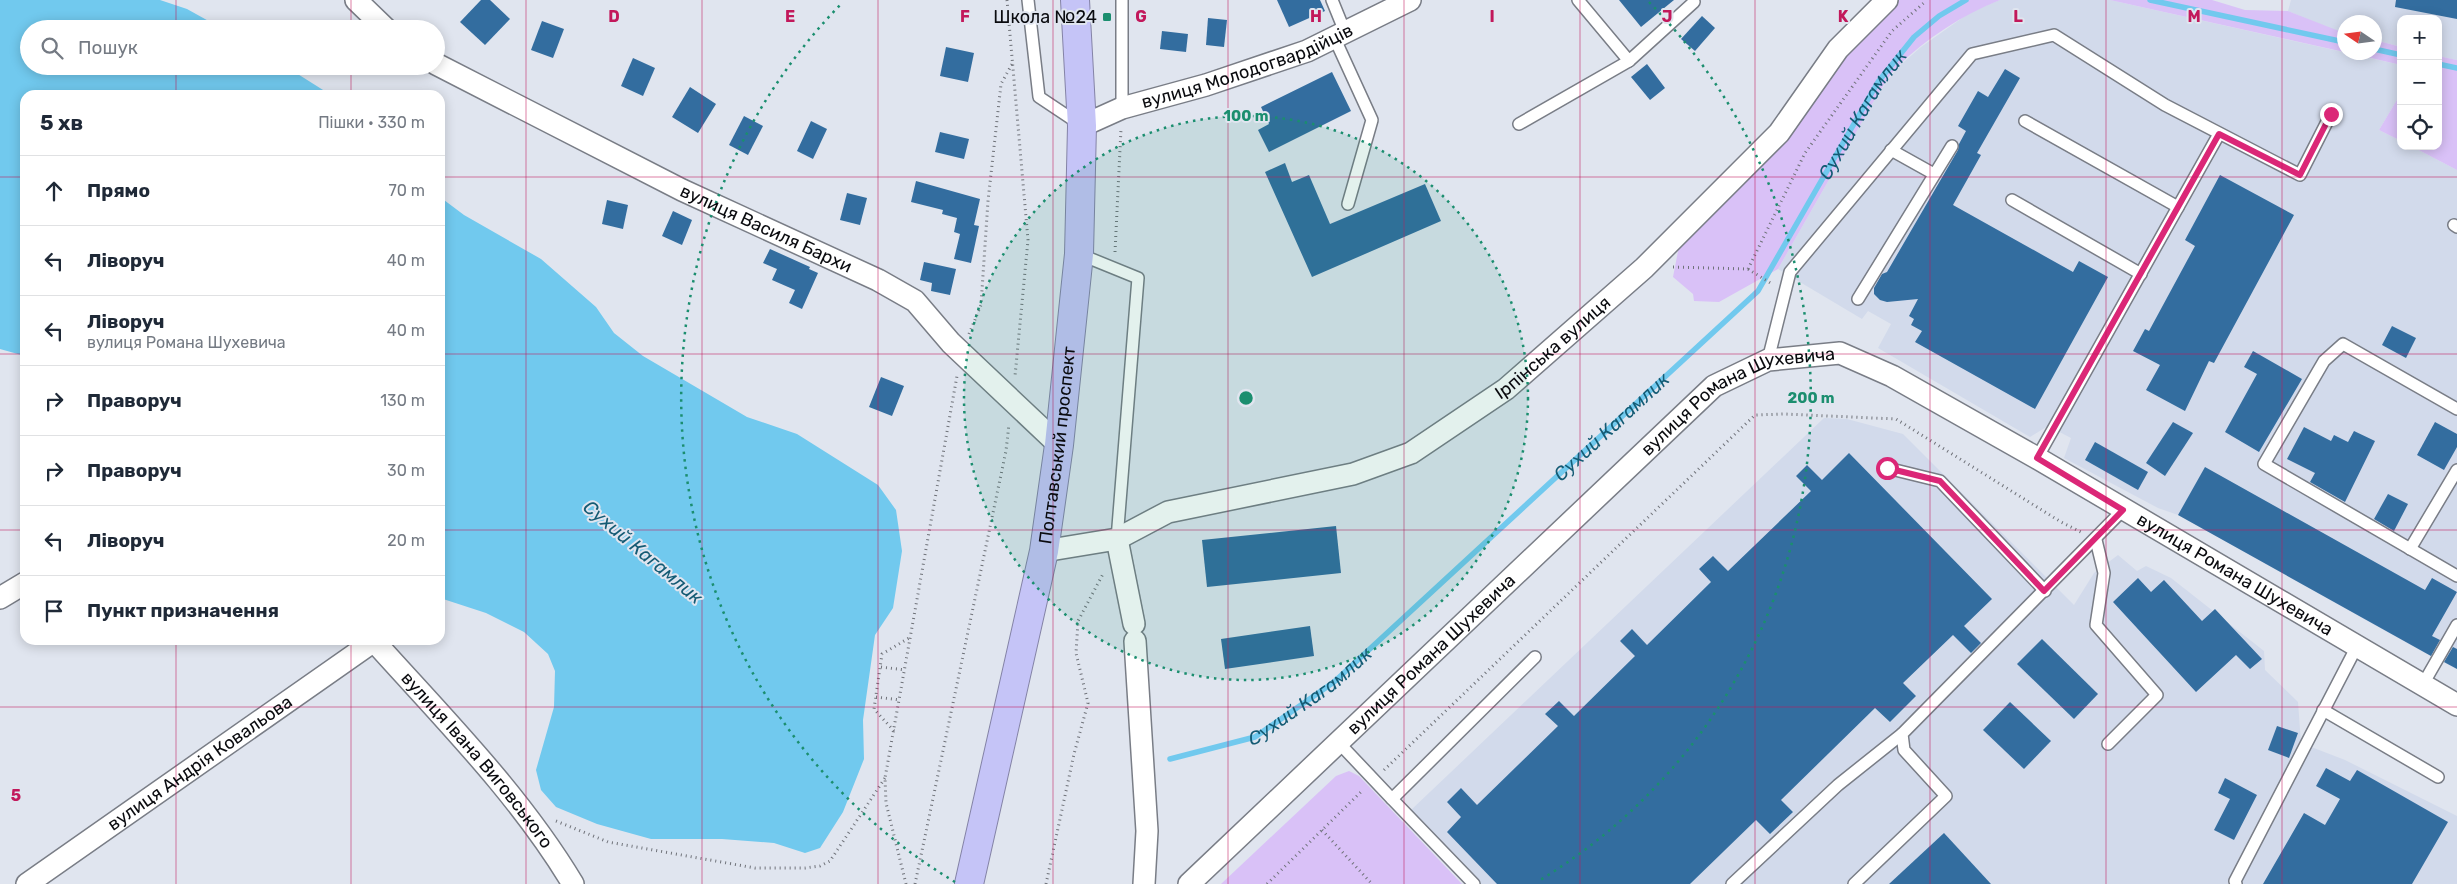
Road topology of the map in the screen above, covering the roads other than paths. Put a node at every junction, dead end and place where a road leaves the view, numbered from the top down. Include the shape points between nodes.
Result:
1 (356, 0) edge
2 (1028, 0) edge
3 (1075, 0) edge
4 (1122, 0) edge
5 (1332, 0) edge
6 (1410, 0) edge
7 (1578, 0) edge
8 (1887, 0) edge
9 (1694, 2) dead end
10 (377, 20) edge
11 (1339, 35) junction
12 (1629, 61) junction
13 (445, 69) edge
14 (1122, 108) junction
15 (2331, 114) dead end
16 (2025, 121) dead end
17 (1519, 124) dead end
18 (1082, 126) junction
19 (2219, 134) junction
20 (1952, 146) dead end
21 (1891, 150) junction
22 (1934, 174) junction
23 (2012, 200) dead end
24 (1348, 204) dead end
25 (2178, 207) junction
26 (1079, 254) junction
27 (2141, 274) junction
28 (1858, 299) dead end
29 (1768, 360) junction
30 (2457, 409) edge
31 (1059, 445) junction
32 (2037, 458) junction
33 (1887, 468) dead end
34 (2457, 470) edge
35 (2123, 510) junction
36 (1117, 539) junction
37 (2096, 540) junction
38 (2410, 549) junction
39 (1044, 551) junction
40 (2457, 576) edge
41 (20, 586) edge
42 (2044, 591) junction
43 (0, 598) edge
44 (2457, 625) edge
45 (367, 645) edge
46 (378, 645) edge
47 (2356, 648) junction
48 (1535, 657) dead end
49 (2422, 686) junction
50 (2457, 705) edge
51 (2324, 710) junction
52 (1902, 734) junction
53 (1340, 743) junction
54 (2108, 744) dead end
55 (2438, 777) dead end
56 (1392, 799) junction
57 (27, 884) edge
58 (574, 884) edge
59 (969, 884) edge
60 (1144, 884) edge
61 (1189, 884) edge
62 (1474, 884) edge
63 (1732, 884) edge
64 (1854, 884) edge
65 (2236, 884) edge

1 - 10 street
2 - 18 lane via 1039,97
3 - 18 highway, Полтавський проспект
4 - 14 lane
5 - 11 lane
6 - 11 street, вулиця Молодогвардійців
7 - 12 lane
8 - 36 street, Ірпінська вулиця via 1838,49 1779,133 1644,268 1506,389 1410,453 1353,474 1168,512
9 - 12 lane
11 - 14 street, вулиця Молодогвардійців via 1308,51 1206,85
11 - 24 lane via 1372,120
12 - 17 lane
13 - 31 street, вулиця Василя Бархи via 682,190 878,280 915,301 961,353
14 - 18 street, вулиця Молодогвардійців
15 - 19 lane via 2300,175
16 - 25 lane
18 - 26 highway, Полтавський проспект
19 - 21 lane via 2165,105 2054,35 1972,54
19 - 25 lane
20 - 22 lane
21 - 22 lane
21 - 29 lane via 1790,272
22 - 28 lane
23 - 27 lane
25 - 27 lane
26 - 31 highway, Полтавський проспект
26 - 36 lane via 1138,278
27 - 32 lane
29 - 32 street, вулиця Романа Шухевича via 1840,353 1892,376
29 - 53 street, вулиця Романа Шухевича via 1714,386
30 - 38 lane via 2343,344 2324,361 2264,464
31 - 39 highway, Полтавський проспект
32 - 35 street, вулиця Романа Шухевича
33 - 42 lane via 1940,481
34 - 38 lane
35 - 37 lane
35 - 47 street, вулиця Романа Шухевича
36 - 39 street, Ірпінська вулиця
36 - 60 street via 1134,632 1147,832
37 - 42 lane
37 - 54 lane via 2104,573 2096,625 2157,695
38 - 40 lane
39 - 59 highway, Полтавський проспект
41 - 43 street
42 - 52 lane
44 - 49 lane
45 - 57 street, вулиця Андрія Ковальова
46 - 58 street, вулиця Івана Виговського via 549,843
47 - 49 street, вулиця Романа Шухевича
47 - 51 lane
48 - 56 lane
49 - 50 street, вулиця Романа Шухевича
51 - 55 lane
51 - 65 lane
52 - 63 lane via 1838,785
52 - 64 lane via 1904,750 1946,796
53 - 56 lane
53 - 61 street, вулиця Романа Шухевича
56 - 62 lane

